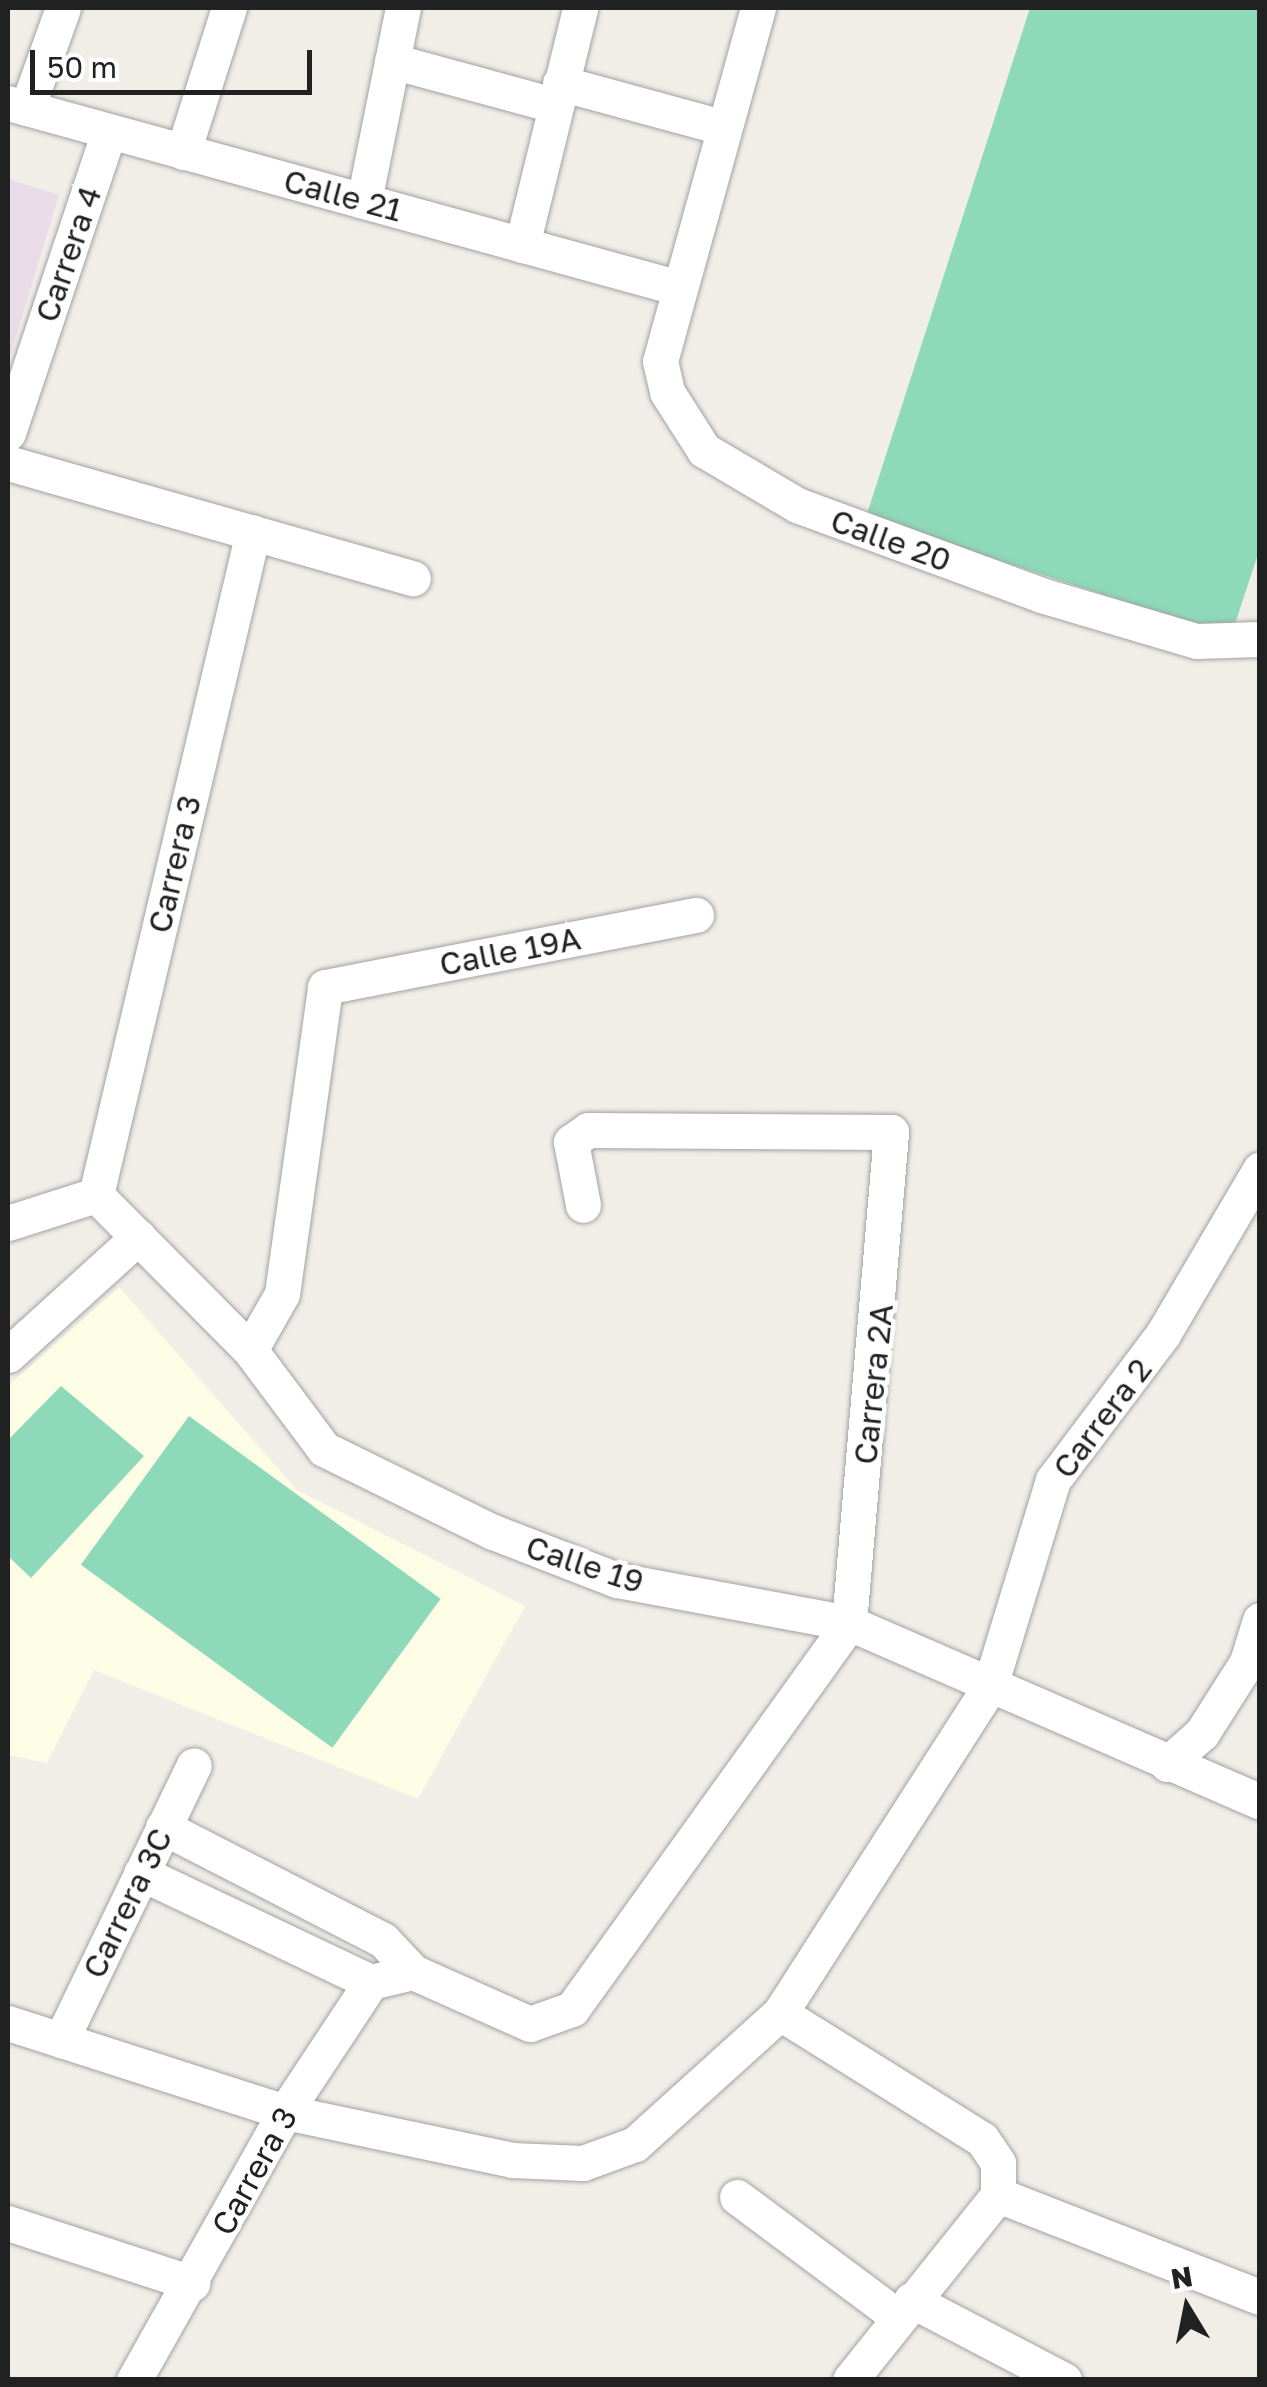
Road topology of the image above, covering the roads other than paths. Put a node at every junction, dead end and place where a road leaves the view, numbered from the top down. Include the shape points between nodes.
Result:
1 (62, 8) edge
2 (403, 8) edge
3 (580, 8) edge
4 (758, 8) edge
5 (221, 9) edge
6 (392, 61) junction
7 (557, 94) junction
8 (17, 106) edge
9 (722, 128) junction
10 (109, 131) junction
11 (184, 152) junction
12 (364, 201) junction
13 (522, 245) junction
14 (679, 288) junction
15 (8, 433) edge
16 (8, 463) edge
17 (253, 532) junction
18 (413, 578) dead end
19 (1260, 639) edge
20 (696, 915) dead end
21 (1260, 1170) edge
22 (96, 1196) junction
23 (583, 1205) dead end
24 (8, 1223) edge
25 (138, 1237) junction
26 (250, 1350) junction
27 (8, 1356) edge
28 (1260, 1620) edge
29 (849, 1623) junction
30 (990, 1686) junction
31 (1167, 1764) junction
32 (194, 1766) dead end
33 (1260, 1802) edge
34 (163, 1827) junction
35 (141, 1874) junction
36 (390, 1976) junction
37 (780, 2013) junction
38 (8, 2023) edge
39 (61, 2040) junction
40 (285, 2112) junction
41 (998, 2195) junction
42 (738, 2197) dead end
43 (8, 2223) edge
44 (192, 2284) junction
45 (1260, 2297) edge
46 (905, 2309) junction
47 (134, 2380) edge
48 (850, 2380) edge
49 (1064, 2380) edge

1 - 8 street
2 - 6 street
3 - 7 street
4 - 9 street, Calle 20
5 - 11 street
6 - 7 street
6 - 12 street
7 - 9 street
7 - 13 street
8 - 10 street, Calle 21
9 - 14 street, Calle 20
10 - 11 street, Calle 21
10 - 15 street, Carrera 4
11 - 12 street, Calle 21
12 - 13 street, Calle 21
13 - 14 street, Calle 21
14 - 19 street, Calle 20 via 660,361 667,392 704,450 797,505 1041,594 1196,642
16 - 17 street
17 - 18 street
17 - 22 street, Carrera 3
20 - 26 street, Calle 19A via 325,987 286,1278
21 - 30 street, Carrera 2 via 1163,1334 1053,1480
22 - 24 street
22 - 25 street, Calle 19
23 - 29 street, Carrera 2A via 571,1142 588,1130 880,1128 896,1145
25 - 26 street, Calle 19
25 - 27 street
26 - 29 street, Calle 19 via 324,1449 493,1532 617,1580
28 - 31 street via 1247,1662 1202,1733
29 - 30 street, Calle 19
29 - 36 street via 572,2010 530,2024 508,2021
30 - 31 street, Calle 19
30 - 37 street, Carrera 2
31 - 33 street, Calle 19
32 - 34 street, Carrera 3C
34 - 35 street, Carrera 3C
34 - 36 street via 383,1940
35 - 36 street
35 - 39 street, Carrera 3C
36 - 40 street, Carrera 3
37 - 40 street, Carrera 2 via 636,2144 583,2162 512,2160
37 - 41 street via 982,2139 998,2163
38 - 39 street, Carrera 2
39 - 40 street, Carrera 2
40 - 44 street, Carrera 3
41 - 45 street
41 - 46 street
42 - 46 street
43 - 44 street
44 - 47 street, Carrera 3
46 - 48 street
46 - 49 street

